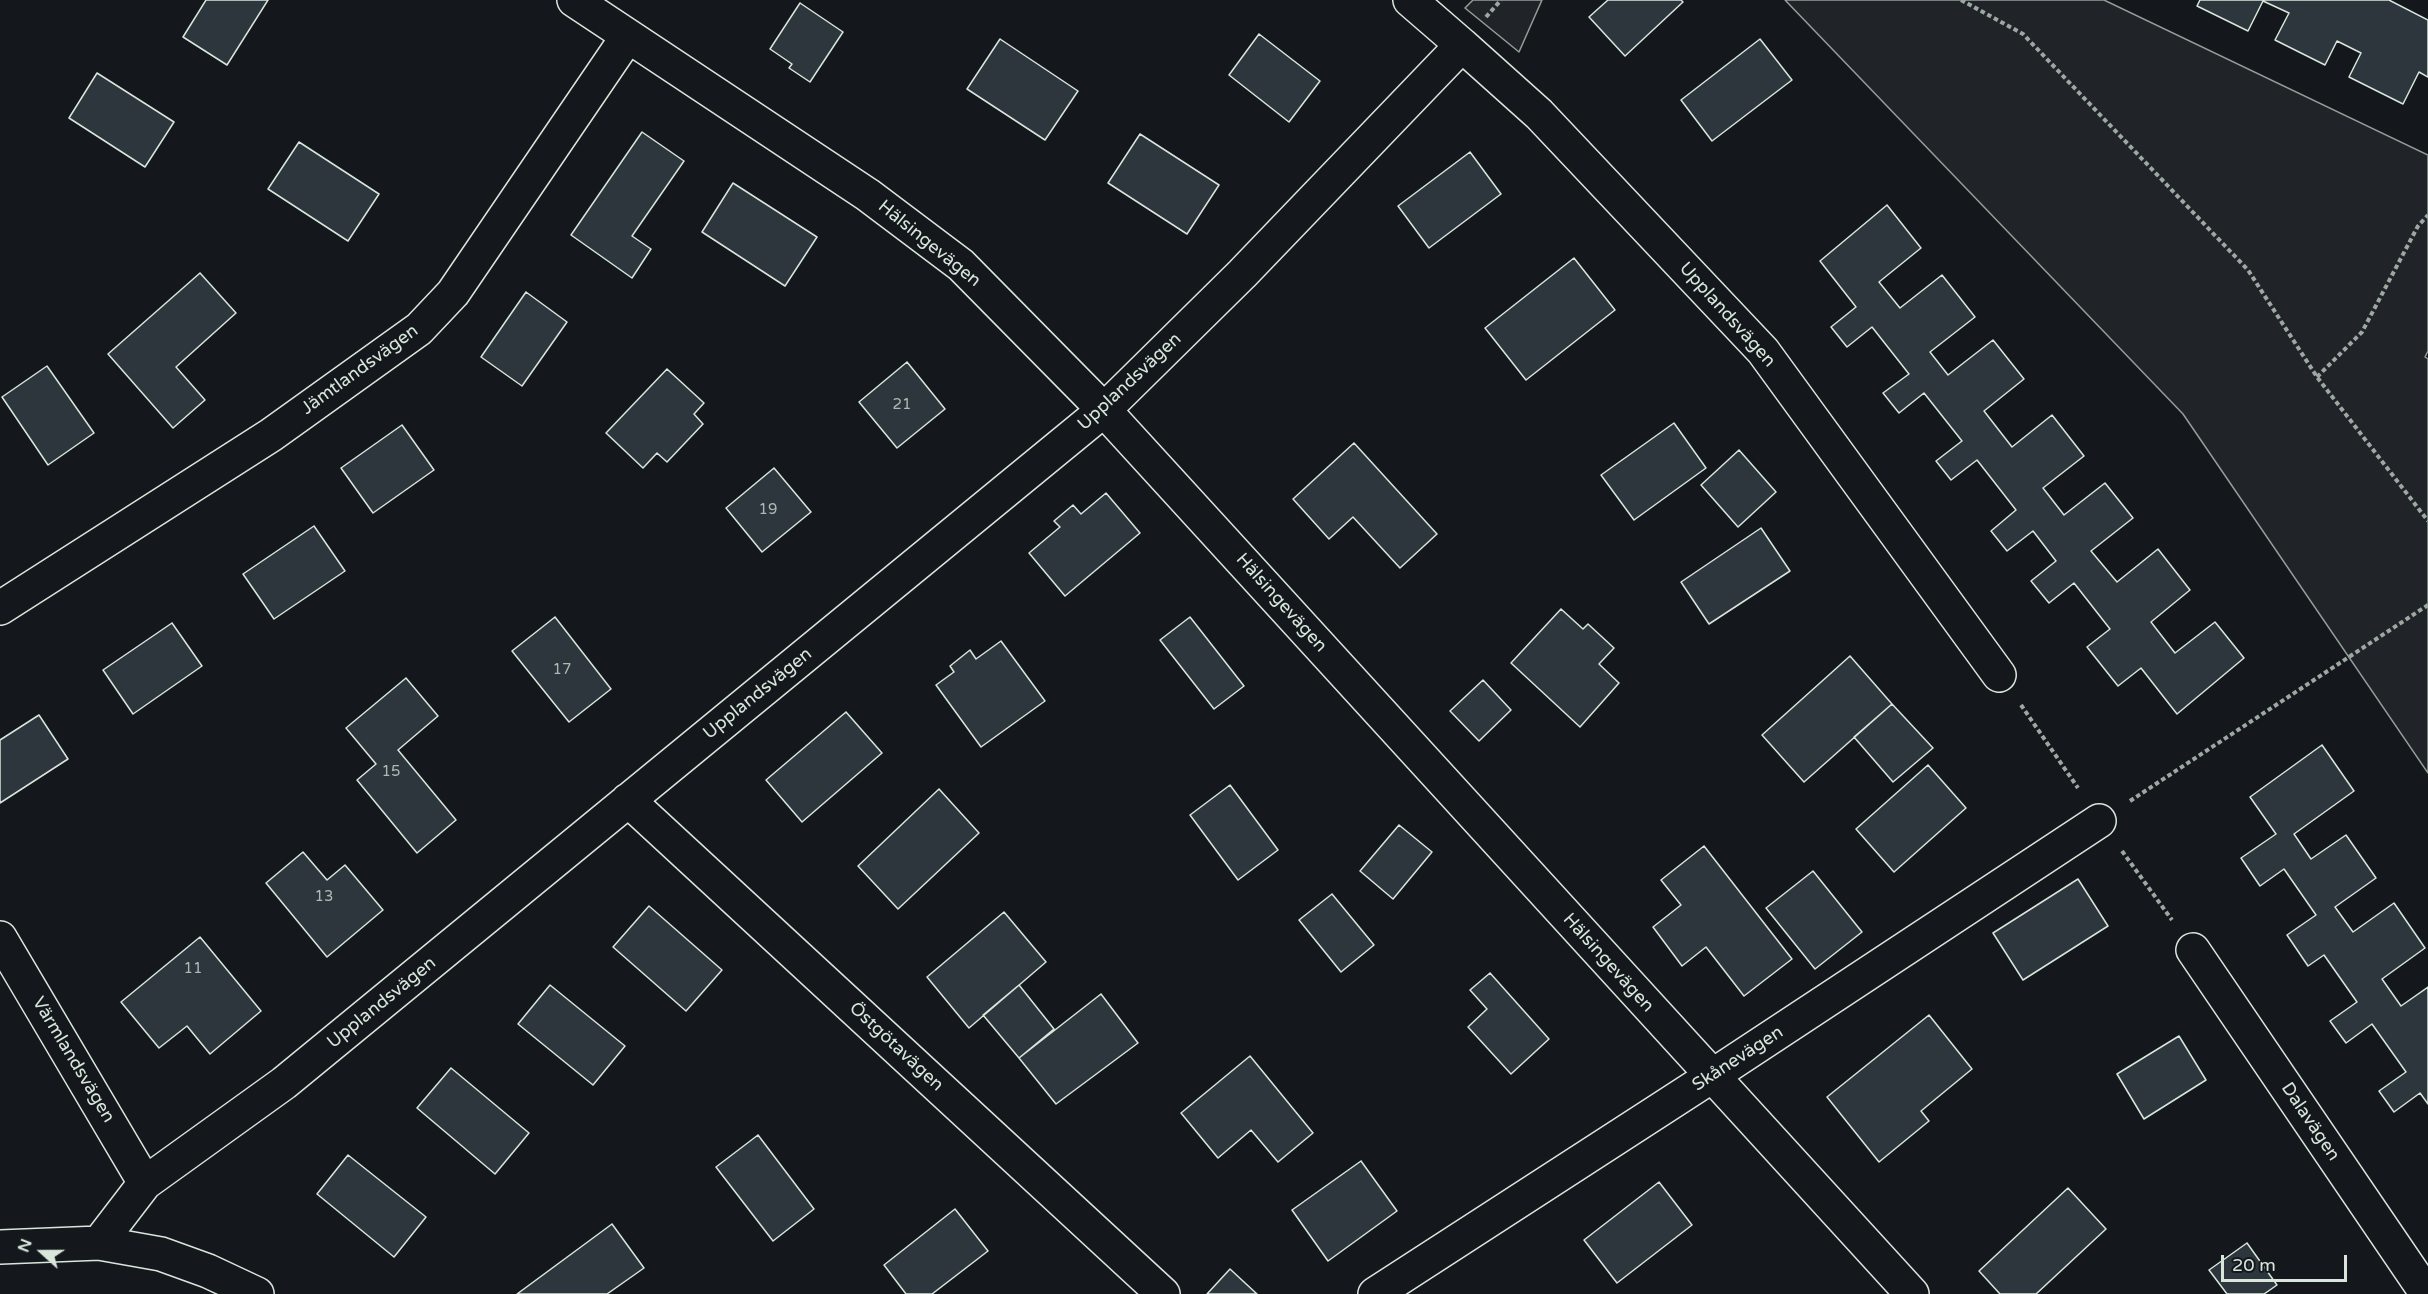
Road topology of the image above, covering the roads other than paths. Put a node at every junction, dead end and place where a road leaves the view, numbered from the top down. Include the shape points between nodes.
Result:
1 (573, 0) edge
2 (1410, 0) edge
3 (628, 36) junction
4 (1462, 45) junction
5 (1104, 410) junction
6 (0, 608) edge
7 (1999, 675) dead end
8 (628, 800) junction
9 (2099, 821) road end
10 (0, 938) edge
11 (2193, 950) dead end
12 (1712, 1076) junction
13 (145, 1183) junction
14 (99, 1243) junction
15 (0, 1247) edge
16 (257, 1294) edge
17 (1163, 1294) edge
18 (1375, 1294) edge
19 (1912, 1294) edge
20 (2427, 1294) edge

1 - 3 street, Hälsingevägen
2 - 4 street, Upplandsvägen
3 - 5 street, Hälsingevägen via 868,195 961,265
3 - 6 street, Jämtlandsvägen via 453,293 419,329 270,435
4 - 5 street, Upplandsvägen via 1242,274
4 - 7 street, Upplandsvägen via 1539,114 1763,351
5 - 8 street, Upplandsvägen
5 - 12 street, Hälsingevägen
8 - 13 street, Upplandsvägen via 284,1083
8 - 17 street, Östgötavägen
9 - 12 street, Skånevägen
10 - 13 street, Värmlandsvägen
11 - 20 street, Dalavägen
12 - 18 street, Skånevägen
12 - 19 street, Hälsingevägen
13 - 14 street, Upplandsvägen
14 - 15 street
14 - 16 street via 161,1254

